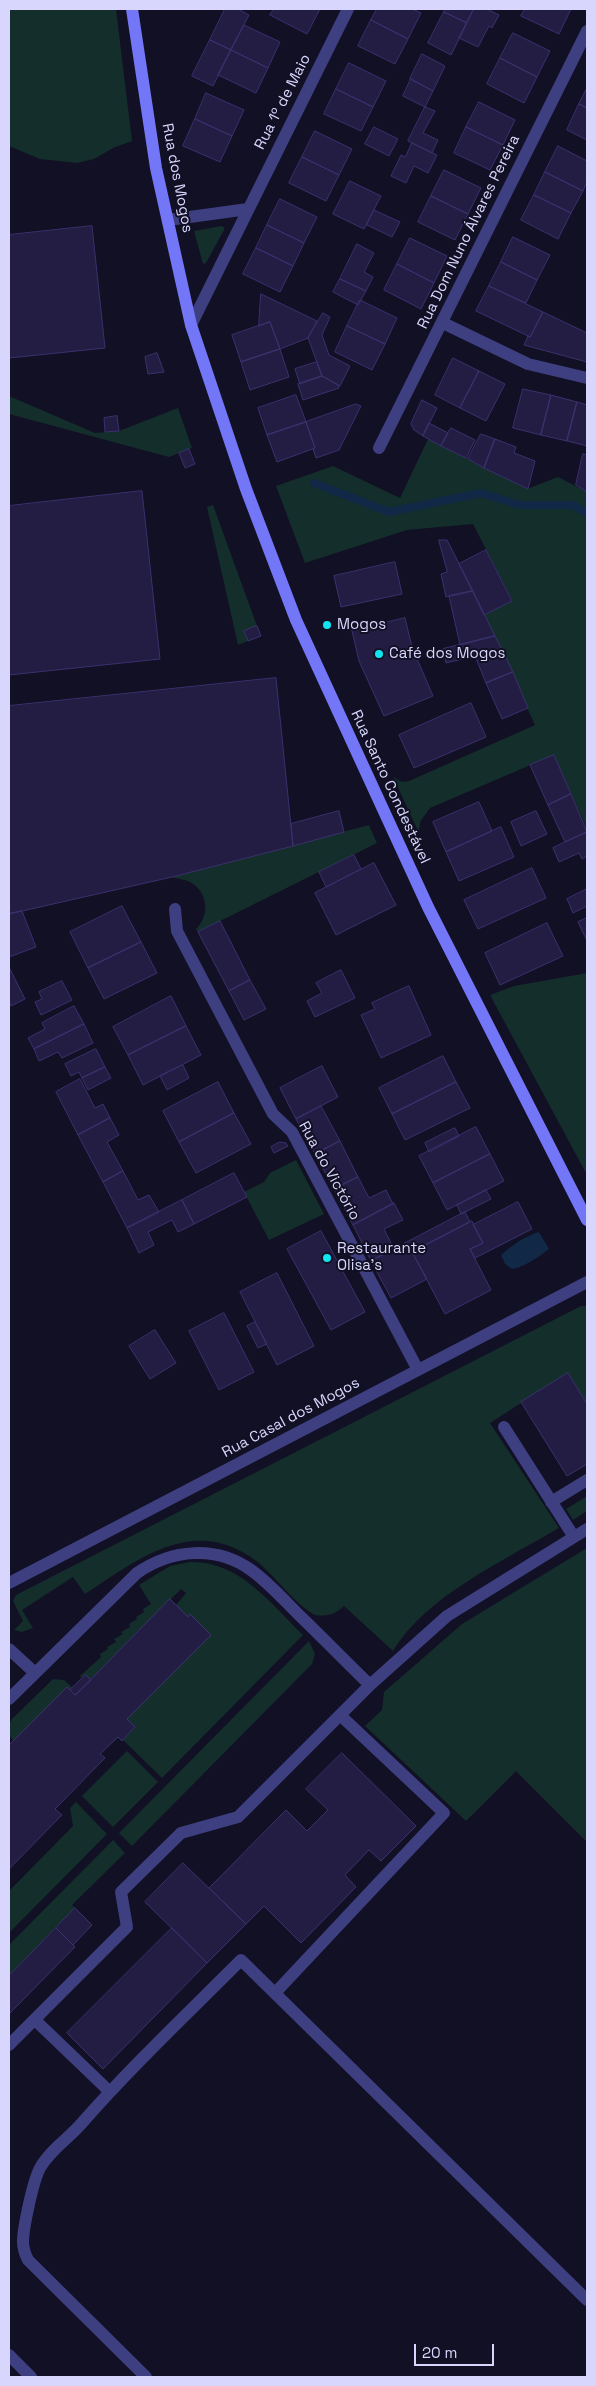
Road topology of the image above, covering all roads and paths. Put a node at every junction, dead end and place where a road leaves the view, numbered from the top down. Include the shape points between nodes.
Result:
1 (132, 9) edge
2 (348, 9) edge
3 (587, 31) edge
4 (248, 209) junction
5 (168, 220) junction
6 (443, 323) junction
7 (191, 325) junction
8 (200, 352) joint
9 (587, 378) edge
10 (379, 448) dead end
11 (175, 909) dead end
12 (587, 1220) edge
13 (587, 1282) edge
14 (418, 1370) junction
15 (504, 1427) dead end
16 (587, 1480) edge
17 (551, 1502) junction
18 (587, 1529) edge
19 (574, 1537) junction
20 (9, 1583) edge
21 (9, 1649) edge
22 (35, 1673) junction
23 (370, 1685) junction
24 (9, 1699) edge
25 (340, 1715) junction
26 (275, 1993) junction
27 (35, 2020) junction
28 (9, 2045) edge
29 (109, 2091) junction
30 (587, 2300) edge
31 (9, 2355) edge
32 (31, 2377) edge
33 (146, 2377) edge

1 - 5 street, Rua dos Mogos via 156,168
2 - 4 street, Rua 1º de Maio
3 - 6 street, Rua Dom Nuno Álvares Pereira
4 - 5 street
4 - 7 street, Rua 1º de Maio
5 - 7 street, Rua dos Mogos
6 - 9 street via 528,364
6 - 10 street, Rua Dom Nuno Álvares Pereira
7 - 8 street, Rua dos Mogos
8 - 12 street, Rua Santo Condestável via 246,489 296,620 428,907
11 - 14 street, Rua do Victório via 177,932 274,1114 292,1132
13 - 14 street, Rua Casal dos Mogos
14 - 20 street, Rua Casal dos Mogos
15 - 17 street
16 - 17 street
17 - 19 street
18 - 19 street
19 - 23 street via 458,1608
21 - 22 street
22 - 23 street via 151,1563 168,1556 203,1553 219,1555 251,1570
22 - 24 street
23 - 25 street
25 - 26 street via 444,1813
25 - 27 street via 238,1817 181,1832 121,1892 127,1928
26 - 29 street via 241,1960
26 - 30 street
27 - 28 street
27 - 29 street
29 - 33 street via 40,2168 24,2231 24,2252 35,2268
31 - 32 street

